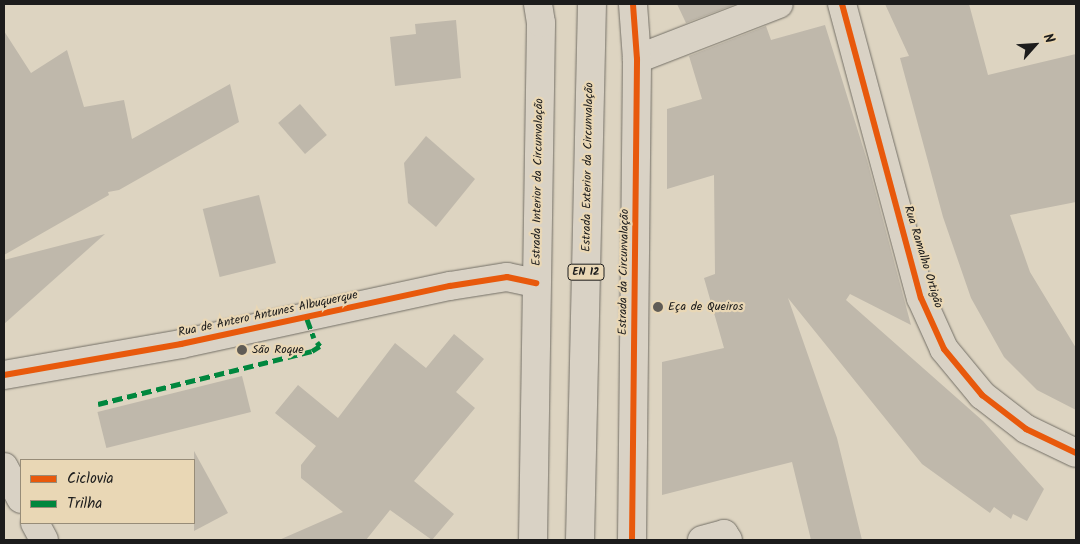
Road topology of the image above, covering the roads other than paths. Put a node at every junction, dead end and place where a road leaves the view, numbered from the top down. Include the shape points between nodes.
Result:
1 (538, 4) edge
2 (592, 4) edge
3 (633, 4) edge
4 (778, 4) edge
5 (842, 4) edge
6 (637, 59) junction
7 (536, 283) junction
8 (4, 375) edge
9 (1076, 453) edge
10 (4, 467) edge
11 (20, 497) edge
12 (35, 524) edge
13 (44, 540) edge
14 (533, 540) edge
15 (580, 540) edge
16 (632, 540) edge
17 (702, 540) edge
18 (728, 540) edge

1 - 7 street, Estrada Interior da Circunvalação via 541,23
2 - 15 street, Estrada Exterior da Circunvalação / EN 12
3 - 6 street, Estrada da Circunvalação
4 - 6 street
5 - 9 street, Rua Ramalho Ortigão via 921,298 944,349 982,395 1026,430
6 - 16 street, Estrada da Circunvalação
7 - 8 street, Rua de Antero Antunes Albuquerque via 507,277 450,286 210,338
7 - 14 street, Estrada Interior da Circunvalação
10 - 11 street
12 - 13 street
17 - 18 street via 724,534

